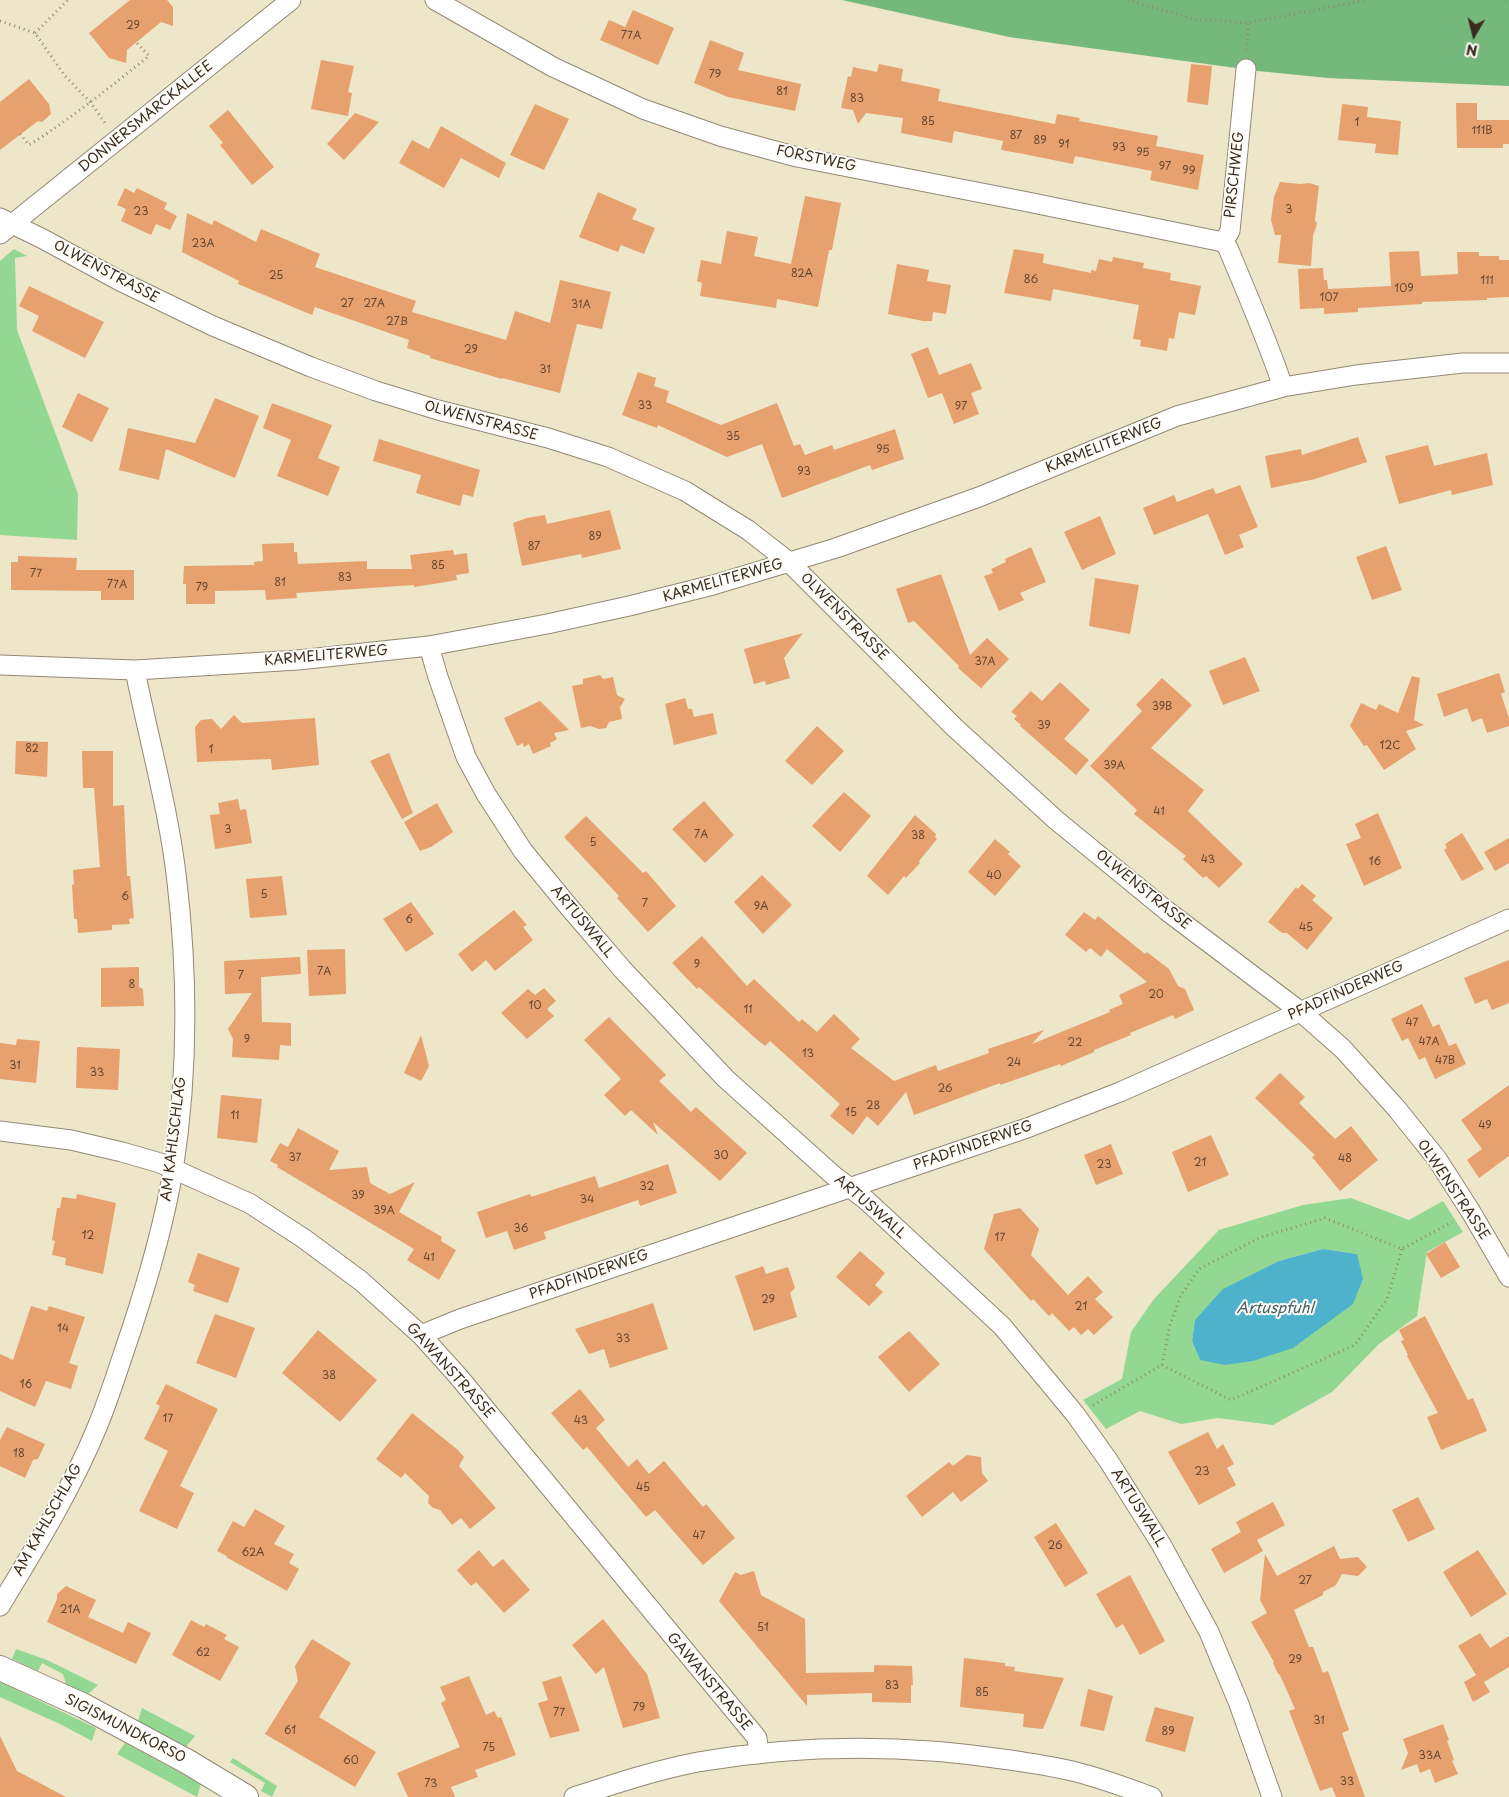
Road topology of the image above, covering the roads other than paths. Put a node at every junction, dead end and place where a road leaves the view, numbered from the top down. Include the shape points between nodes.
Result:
1 (291, 0) edge
2 (435, 0) edge
3 (1246, 69) dead end
4 (4, 226) edge
5 (1222, 242) junction
6 (1509, 362) edge
7 (1283, 387) junction
8 (789, 562) junction
9 (429, 646) junction
10 (0, 665) edge
11 (135, 670) junction
12 (1509, 919) edge
13 (1301, 1012) junction
14 (0, 1131) edge
15 (173, 1169) junction
16 (850, 1188) junction
17 (1509, 1277) edge
18 (422, 1335) junction
19 (0, 1606) edge
20 (0, 1668) edge
21 (759, 1754) junction
22 (246, 1797) edge
23 (574, 1797) edge
24 (1152, 1797) edge
25 (1272, 1797) edge

1 - 4 street, DONNERSMARCKALLEE
2 - 5 street, FORSTWEG via 553,66 643,109 720,136 798,157
3 - 5 street, PIRSCHWEG via 1230,231
4 - 8 street, OLWENSTRASSE via 42,239 213,326 311,367 376,391 548,438 634,468 693,496 748,530
5 - 7 street via 1228,248
6 - 7 street, KARMELITERWEG via 1463,363
7 - 8 street, KARMELITERWEG via 1177,416 979,498
8 - 9 street, KARMELITERWEG via 629,606
8 - 13 street, OLWENSTRASSE via 954,727 1056,820 1167,911
9 - 11 street, KARMELITERWEG via 298,660
9 - 16 street, ARTUSWALL via 466,757 523,851 623,970 726,1079
10 - 11 street, KARMELITERWEG
11 - 15 street, AM KAHLSCHLAG via 167,815 183,946 182,1083
12 - 13 street, PFADFINDERWEG
13 - 16 street, PFADFINDERWEG via 1093,1103
13 - 17 street, OLWENSTRASSE via 1343,1049 1437,1159
14 - 15 street, GAWANSTRASSE via 71,1140
15 - 18 street, GAWANSTRASSE via 249,1203 302,1238 361,1280
15 - 19 street, AM KAHLSCHLAG via 157,1246 117,1375 97,1426 42,1537
16 - 18 street, PFADFINDERWEG via 460,1319
16 - 25 street, ARTUSWALL via 1002,1326 1076,1414 1108,1460 1161,1544 1209,1632 1240,1704
18 - 21 street, GAWANSTRASSE via 756,1738
20 - 22 street, SIGISMUNDKORSO via 89,1709
21 - 23 street via 697,1762
21 - 24 street via 843,1748 913,1749 980,1756 1086,1774

